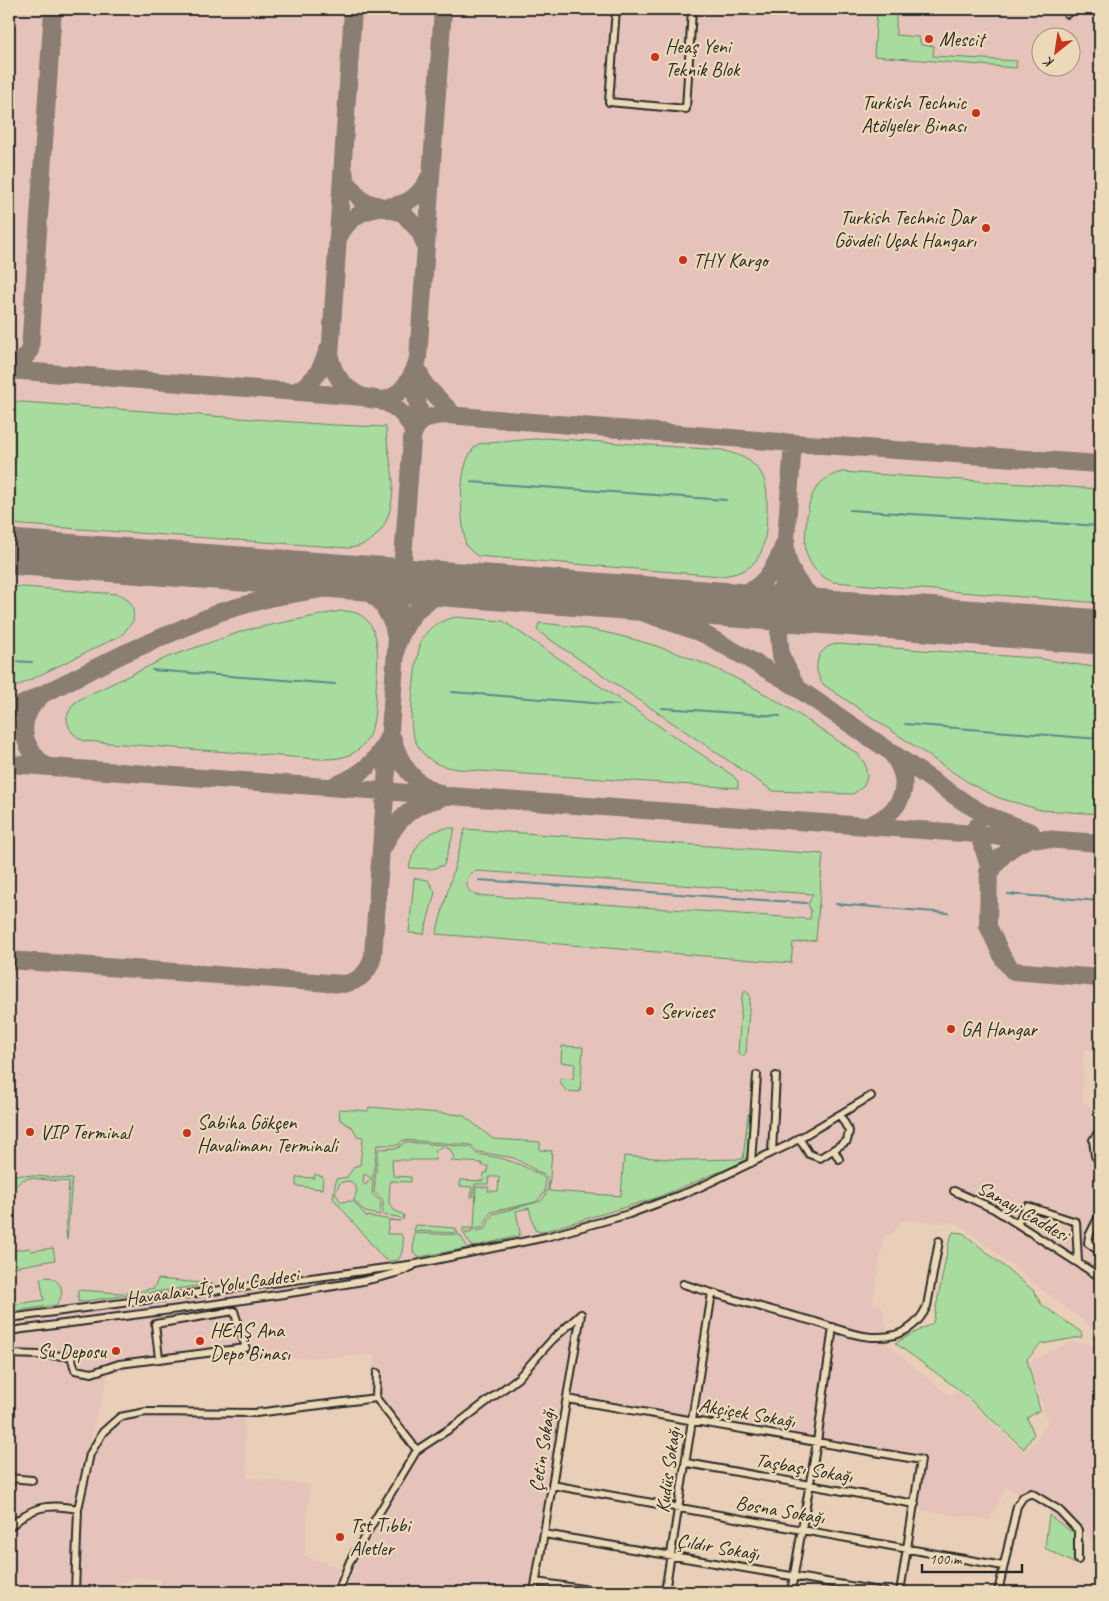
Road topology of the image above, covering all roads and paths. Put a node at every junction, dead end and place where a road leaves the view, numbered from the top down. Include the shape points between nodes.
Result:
1 (616, 9) edge
2 (692, 9) edge
3 (757, 1075) dead end
4 (776, 1076) dead end
5 (871, 1096) dead end
6 (840, 1115) junction
7 (1100, 1130) edge
8 (799, 1138) junction
9 (834, 1150) junction
10 (772, 1152) junction
11 (839, 1158) dead end
12 (1100, 1161) edge
13 (751, 1163) junction
14 (954, 1190) dead end
15 (1100, 1214) edge
16 (1017, 1223) junction
17 (939, 1241) dead end
18 (1100, 1252) edge
19 (1078, 1262) junction
20 (416, 1264) junction
21 (1100, 1277) edge
22 (683, 1284) dead end
23 (712, 1293) junction
24 (9, 1318) edge
25 (833, 1327) junction
26 (9, 1331) edge
27 (9, 1354) edge
28 (158, 1358) junction
29 (377, 1373) dead end
30 (376, 1398) junction
31 (566, 1399) junction
32 (692, 1419) junction
33 (817, 1442) junction
34 (417, 1450) junction
35 (686, 1463) junction
36 (9, 1478) edge
37 (32, 1480) dead end
38 (552, 1485) junction
39 (810, 1485) junction
40 (915, 1504) junction
41 (78, 1509) junction
42 (679, 1509) junction
43 (9, 1528) edge
44 (803, 1530) junction
45 (544, 1534) junction
46 (907, 1548) junction
47 (671, 1556) junction
48 (1078, 1560) dead end
49 (1003, 1566) junction
50 (794, 1577) junction
51 (536, 1582) junction
52 (75, 1592) edge
53 (338, 1592) edge
54 (534, 1592) edge
55 (603, 1592) edge
56 (665, 1592) edge
57 (791, 1592) edge
58 (885, 1592) edge
59 (900, 1592) edge
60 (998, 1592) edge

1 - 2 street via 609,102 686,109
3 - 13 street
4 - 10 street
5 - 6 street, Havaalanı İç Yolu Caddesi
6 - 8 street, Havaalanı İç Yolu Caddesi
6 - 9 street via 849,1135 847,1141
7 - 12 street via 1093,1140 1095,1156
8 - 9 street via 809,1154 816,1158
8 - 10 street, Havaalanı İç Yolu Caddesi
9 - 11 street
10 - 13 street, Havaalanı İç Yolu Caddesi
13 - 20 street, Havaalanı İç Yolu Caddesi via 677,1197 629,1214 546,1237
14 - 16 street, Sanayi Caddesi
15 - 18 street via 1088,1243
16 - 19 street, Sanayi Caddesi
16 - 19 street via 1027,1206 1076,1222
17 - 25 street via 927,1306 923,1316 910,1328 895,1335 878,1337
19 - 21 street, Sanayi Caddesi
20 - 24 street, Havaalanı İç Yolu Caddesi
20 - 26 street, Havaalanı İç Yolu Caddesi via 404,1271 322,1288
22 - 23 street
23 - 25 street
23 - 32 street, Kudüs Sokağı
25 - 33 street
27 - 28 street via 71,1356 75,1370 92,1373 119,1364
28 - 28 street via 246,1348 234,1311 155,1324
29 - 30 street
30 - 34 street
30 - 41 street via 256,1413 146,1412 120,1417 103,1432 90,1454
31 - 32 street, Akçiçek Sokağı
31 - 34 street, Çetin Sokağı via 581,1314 518,1378
31 - 38 street, Çetin Sokağı
32 - 33 street, Akçiçek Sokağı
32 - 35 street, Kudüs Sokağı
33 - 39 street
33 - 40 street, Akçiçek Sokağı via 921,1460
34 - 53 street via 350,1561
35 - 39 street, Taşbaşı Sokağı
35 - 42 street, Kudüs Sokağı
36 - 37 street
38 - 42 street, Bosna Sokağı
38 - 45 street, Çetin Sokağı
39 - 40 street, Taşbaşı Sokağı
39 - 44 street
40 - 46 street
41 - 43 street via 55,1504 40,1508
41 - 52 street
42 - 44 street, Bosna Sokağı
42 - 47 street, Kudüs Sokağı
44 - 46 street, Bosna Sokağı
44 - 50 street
45 - 47 street, Çıldır Sokağı
45 - 51 street, Çetin Sokağı
46 - 49 street, Bosna Sokağı
46 - 59 street
47 - 50 street, Çıldır Sokağı
47 - 56 street, Kudüs Sokağı
48 - 49 street via 1078,1530 1059,1510 1031,1493 1023,1497 1017,1506
49 - 60 street
50 - 57 street
50 - 58 street, Çıldır Sokağı
51 - 54 street, Çetin Sokağı
51 - 55 street

